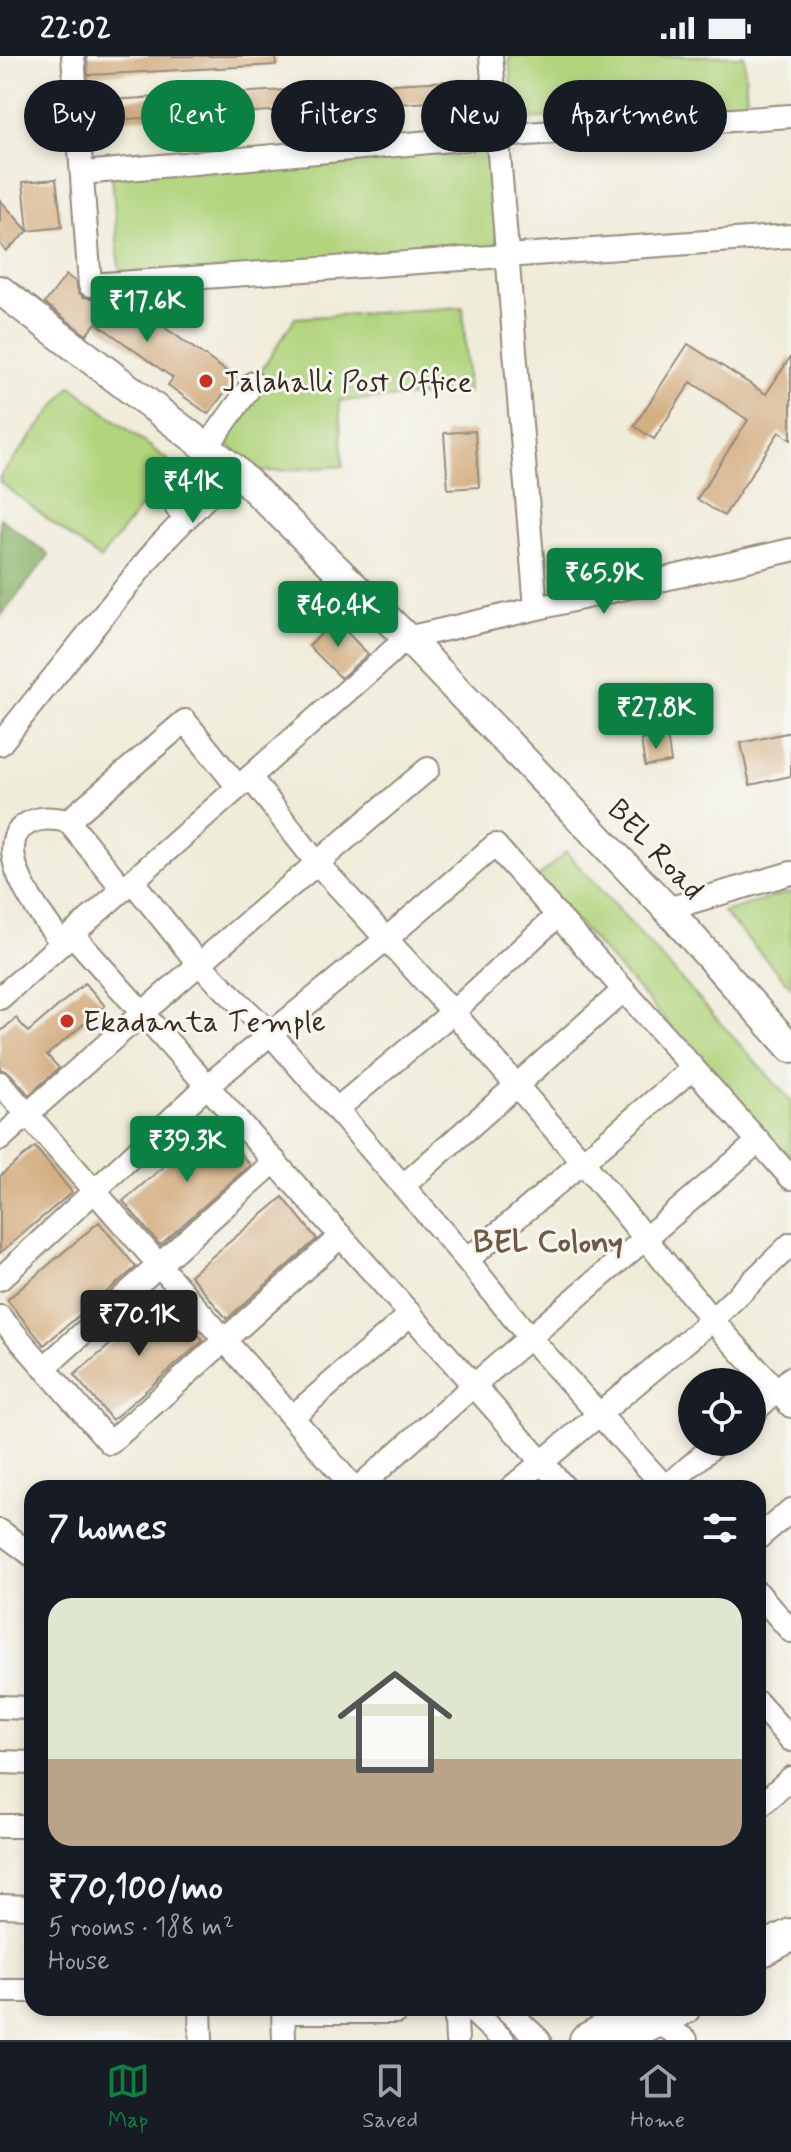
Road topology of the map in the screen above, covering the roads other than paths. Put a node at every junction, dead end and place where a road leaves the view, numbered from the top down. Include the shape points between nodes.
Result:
1 (73, 56) edge
2 (491, 56) edge
3 (493, 80) edge
4 (791, 116) edge
5 (527, 134) edge
6 (421, 143) edge
7 (498, 152) edge
8 (82, 173) junction
9 (791, 236) edge
10 (507, 256) junction
11 (0, 290) edge
12 (253, 383) dead end
13 (219, 457) junction
14 (791, 550) edge
15 (536, 608) junction
16 (407, 638) junction
17 (0, 723) edge
18 (0, 744) edge
19 (428, 769) dead end
20 (244, 782) junction
21 (68, 821) junction
22 (317, 863) junction
23 (4, 873) edge
24 (791, 873) edge
25 (128, 885) junction
26 (667, 909) junction
27 (558, 915) junction
28 (67, 939) junction
29 (385, 940) junction
30 (198, 963) junction
31 (624, 990) junction
32 (0, 998) edge
33 (453, 1012) junction
34 (144, 1015) junction
35 (271, 1034) junction
36 (791, 1048) edge
37 (693, 1068) junction
38 (0, 1083) edge
39 (517, 1085) junction
40 (207, 1086) junction
41 (337, 1109) junction
42 (28, 1114) junction
43 (0, 1139) edge
44 (759, 1141) junction
45 (275, 1161) junction
46 (582, 1161) junction
47 (791, 1178) edge
48 (403, 1186) junction
49 (95, 1190) junction
50 (341, 1236) junction
51 (645, 1240) junction
52 (791, 1244) edge
53 (467, 1260) junction
54 (160, 1265) junction
55 (0, 1279) edge
56 (411, 1314) junction
57 (0, 1317) edge
58 (712, 1320) junction
59 (529, 1337) junction
60 (226, 1341) junction
61 (44, 1368) junction
62 (473, 1386) junction
63 (787, 1392) edge
64 (766, 1405) edge
65 (601, 1413) junction
66 (292, 1417) junction
67 (702, 1456) edge
68 (542, 1461) junction
69 (349, 1480) edge
70 (365, 1480) edge
71 (520, 1480) edge
72 (558, 1480) edge
73 (659, 1480) edge
74 (675, 1480) edge
75 (791, 1510) edge
76 (0, 1531) edge
77 (766, 1531) edge
78 (24, 1549) edge
79 (766, 1602) edge
80 (791, 1631) edge
81 (0, 1707) edge
82 (24, 1708) edge
83 (766, 1712) edge
84 (791, 1740) edge
85 (0, 1762) edge
86 (24, 1763) edge
87 (791, 1778) edge
88 (766, 1801) edge
89 (0, 1826) edge
90 (24, 1826) edge
91 (0, 1906) edge
92 (24, 1907) edge
93 (791, 1935) edge
94 (766, 1948) edge
95 (791, 1960) edge
96 (766, 1971) edge
97 (0, 1991) edge
98 (24, 1991) edge
99 (200, 2016) edge
100 (283, 2016) edge
101 (458, 2016) edge
102 (476, 2016) edge
103 (514, 2016) edge
104 (643, 2016) edge
105 (649, 2016) edge
106 (660, 2016) edge
107 (496, 2038) edge
108 (201, 2040) edge
109 (284, 2040) edge
110 (457, 2040) edge
111 (539, 2040) edge
112 (586, 2040) edge
113 (618, 2040) edge
114 (686, 2040) edge

1 - 8 street
2 - 3 street
4 - 5 street
6 - 8 street
7 - 10 street
8 - 10 street via 90,285
9 - 10 street
10 - 15 street
11 - 13 main road, BEL Road
12 - 13 street
13 - 16 main road, BEL Road
13 - 17 street
13 - 18 street via 158,547
14 - 15 street
15 - 16 street
16 - 20 street
16 - 26 main road, BEL Road
19 - 22 street
20 - 21 street via 185,721
20 - 22 street
20 - 25 street
21 - 23 street via 31,821 14,834
21 - 25 street
22 - 29 street
22 - 30 street
23 - 28 street
24 - 26 street
25 - 28 street
25 - 30 street
26 - 36 main road, BEL Road
27 - 29 street via 495,845
27 - 31 street
27 - 33 street
28 - 32 street
28 - 34 street
29 - 33 street
29 - 35 street
30 - 34 street
30 - 35 street
31 - 37 street
31 - 39 street
33 - 39 street
33 - 41 street
34 - 40 street
34 - 42 street
35 - 40 street
35 - 41 street
37 - 44 street
37 - 46 street
38 - 42 street
39 - 46 street
39 - 48 street
40 - 45 street
40 - 49 street
41 - 48 street
42 - 43 street
42 - 49 street
44 - 47 street
44 - 51 street
45 - 50 street
45 - 54 street
46 - 51 street
46 - 53 street
48 - 53 street
49 - 54 street
49 - 55 street
50 - 56 street
50 - 60 street
51 - 58 street
51 - 59 street
52 - 58 street
53 - 59 street
54 - 60 street
54 - 61 street
56 - 62 street
56 - 66 street
57 - 61 street
58 - 63 street
58 - 65 street
59 - 62 street
59 - 65 street
60 - 61 street via 110,1443
60 - 66 street
62 - 68 street
62 - 70 street
63 - 64 street
65 - 68 street
65 - 73 street
66 - 69 street
67 - 74 street
68 - 71 street
68 - 72 street
75 - 77 street
76 - 78 street
79 - 80 street
81 - 82 street
83 - 84 street
85 - 86 street
87 - 88 street
89 - 90 street
91 - 92 street
93 - 94 highway
95 - 96 highway
97 - 98 street
99 - 108 street
100 - 109 street
101 - 110 street
102 - 107 street
103 - 111 street
104 - 112 highway
105 - 113 highway
106 - 114 street

